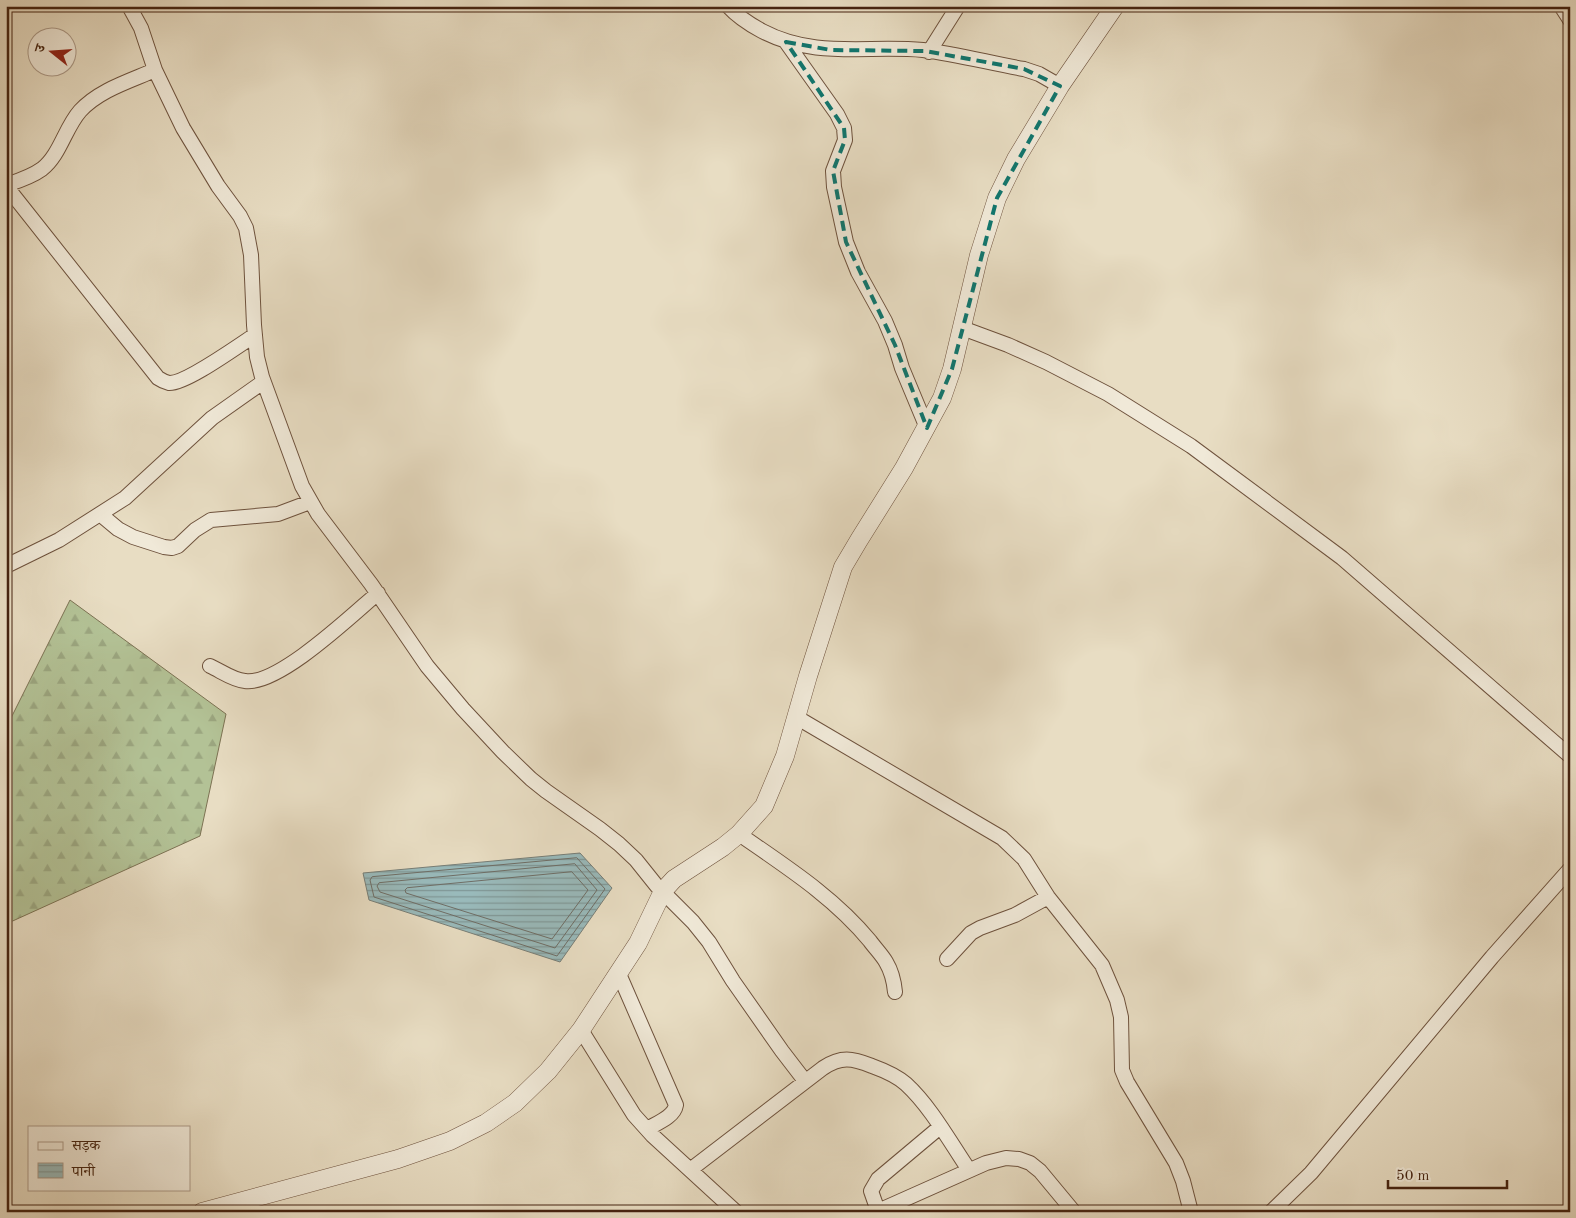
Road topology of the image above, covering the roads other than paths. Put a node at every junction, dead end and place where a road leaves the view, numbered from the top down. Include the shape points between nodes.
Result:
1 (129, 6) edge
2 (728, 6) edge
3 (958, 6) edge
4 (1115, 6) edge
5 (1561, 6) edge
6 (1570, 20) edge
7 (786, 42) junction
8 (930, 52) junction
9 (155, 70) junction
10 (1060, 86) junction
11 (6, 185) edge
12 (962, 328) junction
13 (256, 335) junction
14 (263, 382) junction
15 (927, 428) junction
16 (310, 502) junction
17 (100, 514) junction
18 (6, 566) edge
19 (378, 593) junction
20 (210, 666) dead end
21 (796, 717) junction
22 (1570, 756) edge
23 (739, 834) junction
24 (1570, 869) edge
25 (663, 891) junction
26 (1048, 897) junction
27 (948, 959) dead end
28 (619, 974) junction
29 (895, 992) dead end
30 (582, 1030) junction
31 (805, 1082) junction
32 (940, 1127) junction
33 (647, 1129) junction
34 (690, 1170) junction
35 (969, 1170) junction
36 (877, 1211) edge
37 (202, 1212) edge
38 (736, 1212) edge
39 (1074, 1212) edge
40 (1191, 1212) edge
41 (1271, 1212) edge

1 - 9 street via 141,28
2 - 7 street via 748,23
3 - 8 street
4 - 10 street
5 - 6 street
7 - 8 street via 831,50 908,49
7 - 15 street via 844,128 845,140 833,171 846,242 858,272 885,321
8 - 10 street via 1024,69
9 - 11 street via 92,101 80,111 42,169
9 - 13 street via 186,135 246,228
10 - 12 street via 996,198
11 - 13 street via 158,378 170,383 179,381
12 - 15 street via 942,398
12 - 22 street via 1046,362 1108,394 1256,492 1342,558
13 - 14 street
14 - 16 street
14 - 17 street via 212,418 125,498
15 - 21 street via 844,568
16 - 17 street via 278,514 212,520 172,548 133,537
16 - 19 street
17 - 18 street via 59,540
19 - 20 street via 295,661 267,677 246,682
19 - 25 street via 449,694 503,752 546,791 619,844
21 - 23 street via 785,756 764,806
21 - 26 street via 1002,838 1024,859
23 - 25 street via 674,879
23 - 29 street via 843,912 886,961
24 - 41 street via 1311,1173
25 - 28 street
25 - 31 street via 709,942
26 - 27 street via 1015,916 971,932
26 - 40 street via 1102,965 1121,1017 1122,1070 1176,1163
28 - 30 street
28 - 33 street via 676,1105 672,1114
30 - 33 street via 624,1100
30 - 37 street via 548,1071 514,1102 486,1123 450,1141 398,1160
31 - 32 street via 834,1061 860,1061 905,1083
31 - 34 street
32 - 35 street
32 - 36 street via 878,1179 872,1192
33 - 34 street
34 - 38 street
35 - 36 street
35 - 39 street via 1006,1158 1030,1163

